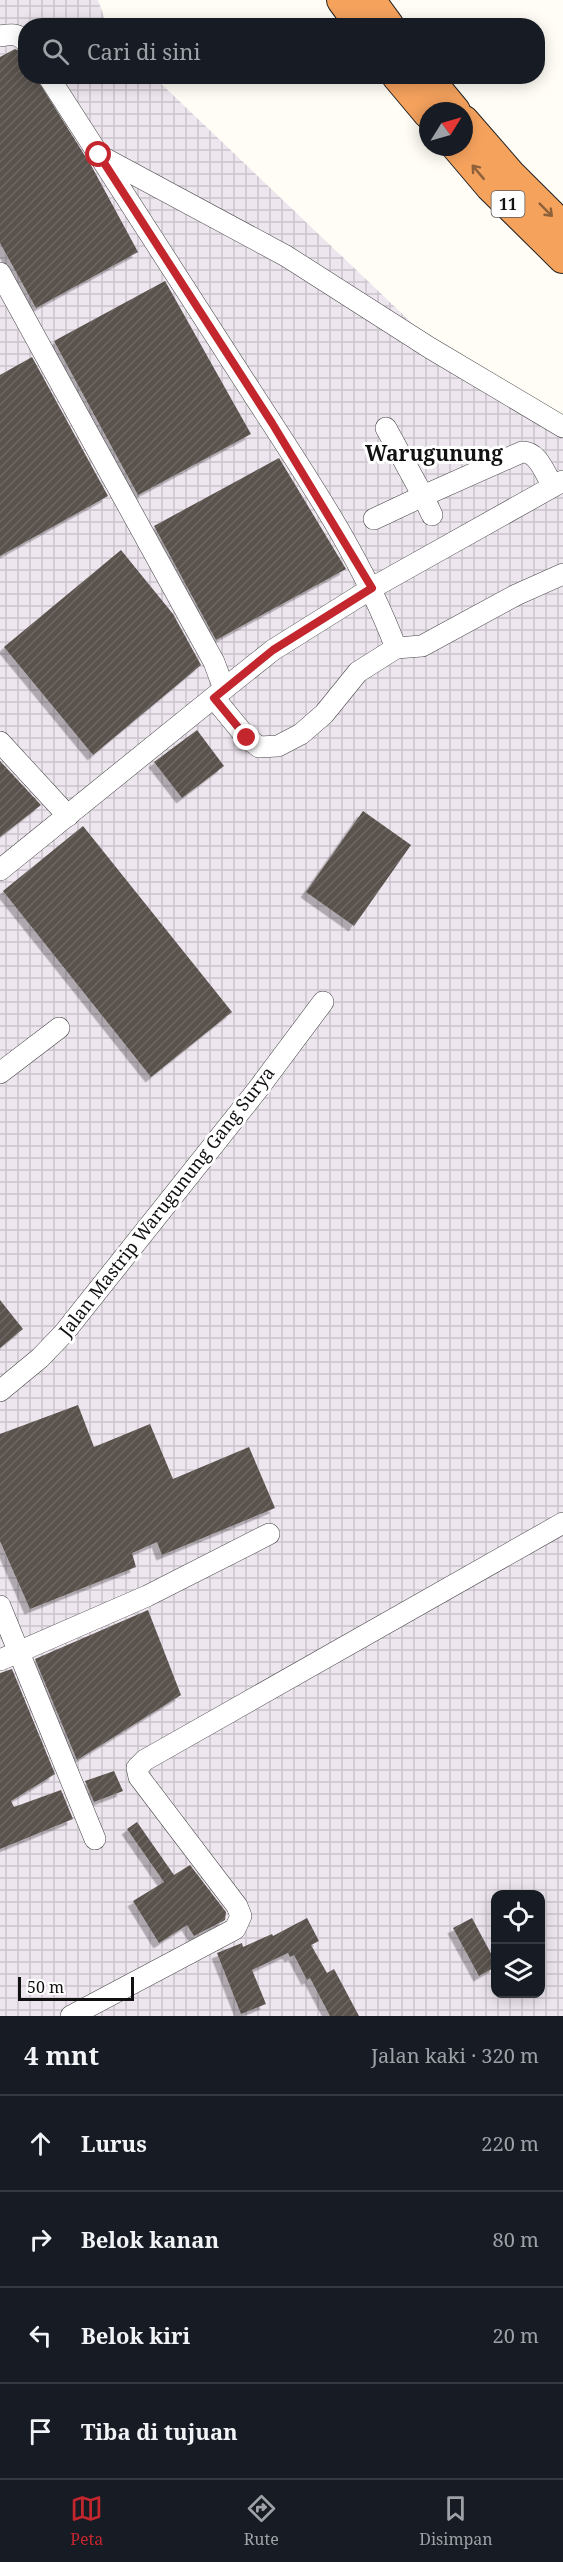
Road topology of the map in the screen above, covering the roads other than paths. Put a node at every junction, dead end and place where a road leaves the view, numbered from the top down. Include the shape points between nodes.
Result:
1 (342, 0) edge
2 (370, 0) edge
3 (355, 18) edge
4 (383, 18) edge
5 (18, 35) edge
6 (0, 36) edge
7 (53, 84) edge
8 (404, 84) edge
9 (433, 84) edge
10 (419, 102) edge
11 (448, 102) edge
12 (473, 131) edge
13 (99, 155) junction
14 (465, 156) edge
15 (563, 227) edge
16 (563, 258) edge
17 (0, 273) edge
18 (563, 427) edge
19 (386, 428) dead end
20 (558, 483) edge
21 (423, 496) junction
22 (432, 515) dead end
23 (374, 519) dead end
24 (563, 574) edge
25 (372, 588) junction
26 (396, 648) junction
27 (219, 694) junction
28 (0, 742) edge
29 (68, 816) junction
30 (0, 870) edge
31 (323, 1002) dead end
32 (59, 1028) dead end
33 (0, 1073) edge
34 (0, 1391) edge
35 (563, 1523) edge
36 (269, 1534) dead end
37 (0, 1606) edge
38 (20, 1652) junction
39 (0, 1660) edge
40 (95, 1839) dead end
41 (71, 2016) edge

1 - 3 highway
2 - 4 highway
5 - 6 street
7 - 13 street
8 - 10 highway
9 - 11 highway
12 -> 15 highway, 11
13 - 18 street via 286,256
13 - 25 street via 272,423
16 -> 14 highway, 11
17 - 27 street via 214,662
19 - 21 street
20 - 21 street via 535,456 522,452
20 - 25 street
21 - 22 street
21 - 23 street
24 - 26 street via 422,646
25 - 26 street
25 - 27 street via 273,650
26 - 27 street via 358,672 324,714 301,734 278,746 259,747 247,738
27 - 29 street
28 - 29 street
29 - 30 street
31 - 34 street, Jalan Mastrip Warugunung Gang Surya via 64,1334
32 - 33 street
35 - 41 street via 137,1768 138,1777 241,1916 235,1929
36 - 38 street via 147,1596
37 - 38 street
38 - 39 street
38 - 40 street

